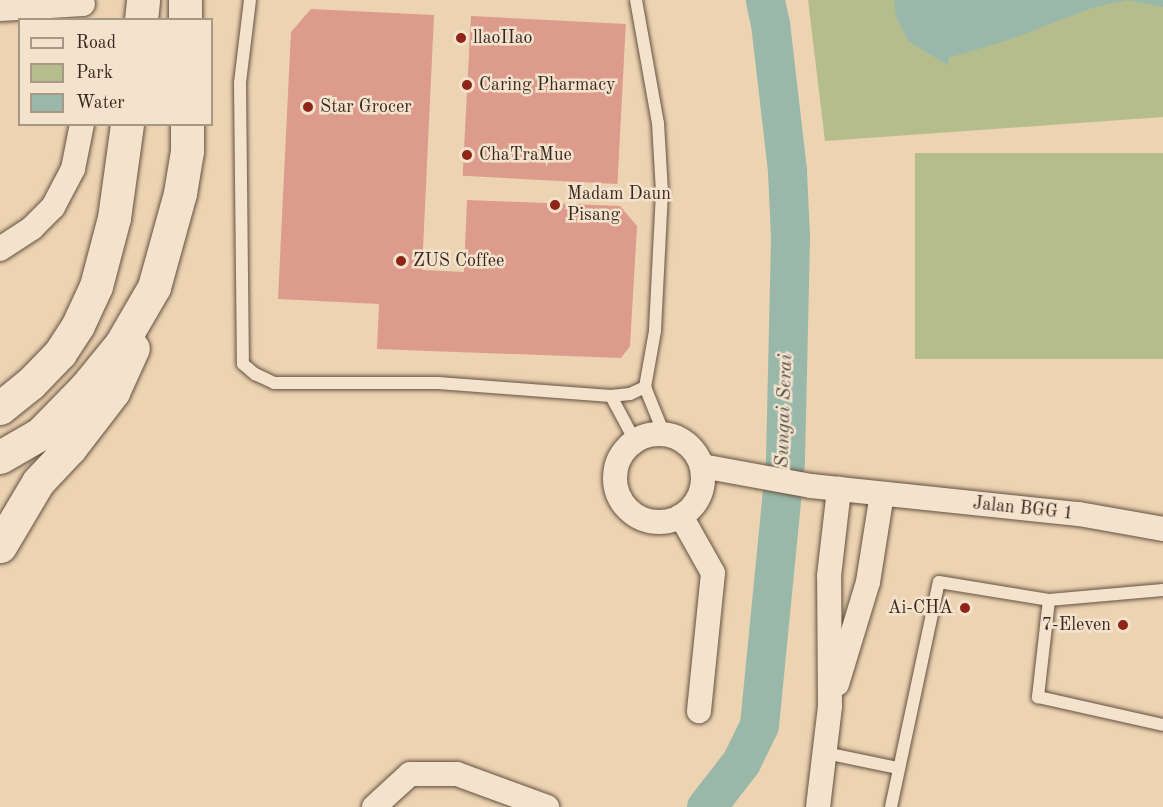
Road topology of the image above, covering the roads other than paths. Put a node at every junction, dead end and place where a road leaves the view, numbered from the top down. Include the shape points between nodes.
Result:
1 (143, 0) edge
2 (185, 0) edge
3 (250, 0) edge
4 (636, 0) edge
5 (83, 8) edge
6 (0, 9) edge
7 (141, 18) edge
8 (185, 18) edge
9 (82, 126) edge
10 (127, 126) edge
11 (186, 126) edge
12 (0, 249) edge
13 (154, 287) junction
14 (645, 387) junction
15 (611, 396) junction
16 (2, 407) edge
17 (664, 434) junction
18 (635, 441) junction
19 (0, 458) edge
20 (702, 466) junction
21 (839, 489) junction
22 (882, 494) junction
23 (681, 516) junction
24 (1163, 528) edge
25 (0, 546) edge
26 (1163, 590) edge
27 (1049, 600) junction
28 (830, 706) junction
29 (699, 711) dead end
30 (1163, 725) edge
31 (826, 753) junction
32 (898, 768) junction
33 (374, 807) edge
34 (547, 807) edge
35 (818, 807) edge
36 (891, 807) edge

1 - 7 main road
2 - 8 main road
3 - 15 lane via 240,83 243,364 274,383 438,383
4 - 14 lane via 658,123 662,192 656,331
5 - 6 street
9 - 12 street via 73,169 53,207 32,228
10 - 16 main road via 114,218 96,286 78,326 60,353
11 - 13 main road via 187,151 180,194
13 - 19 main road via 121,344 86,387 40,434
13 - 25 main road via 140,333 113,392 38,483
14 - 15 lane
14 - 17 lane
15 - 18 lane
17 - 18 street
17 - 20 street via 688,445
18 - 23 street via 622,453 615,472 615,488 621,502 645,521 660,523
20 - 21 street, Jalan BGG 1
20 - 23 street via 698,499
21 - 22 street, Jalan BGG 1
21 - 28 street via 829,576
22 - 24 street, Jalan BGG 1 via 1079,514
22 - 28 street via 868,582
23 - 29 street via 713,573
26 - 27 lane
27 - 30 lane via 1038,696
27 - 32 lane via 939,582
28 - 31 street
31 - 32 lane
31 - 35 street
32 - 36 lane
33 - 34 street via 410,774 457,774

